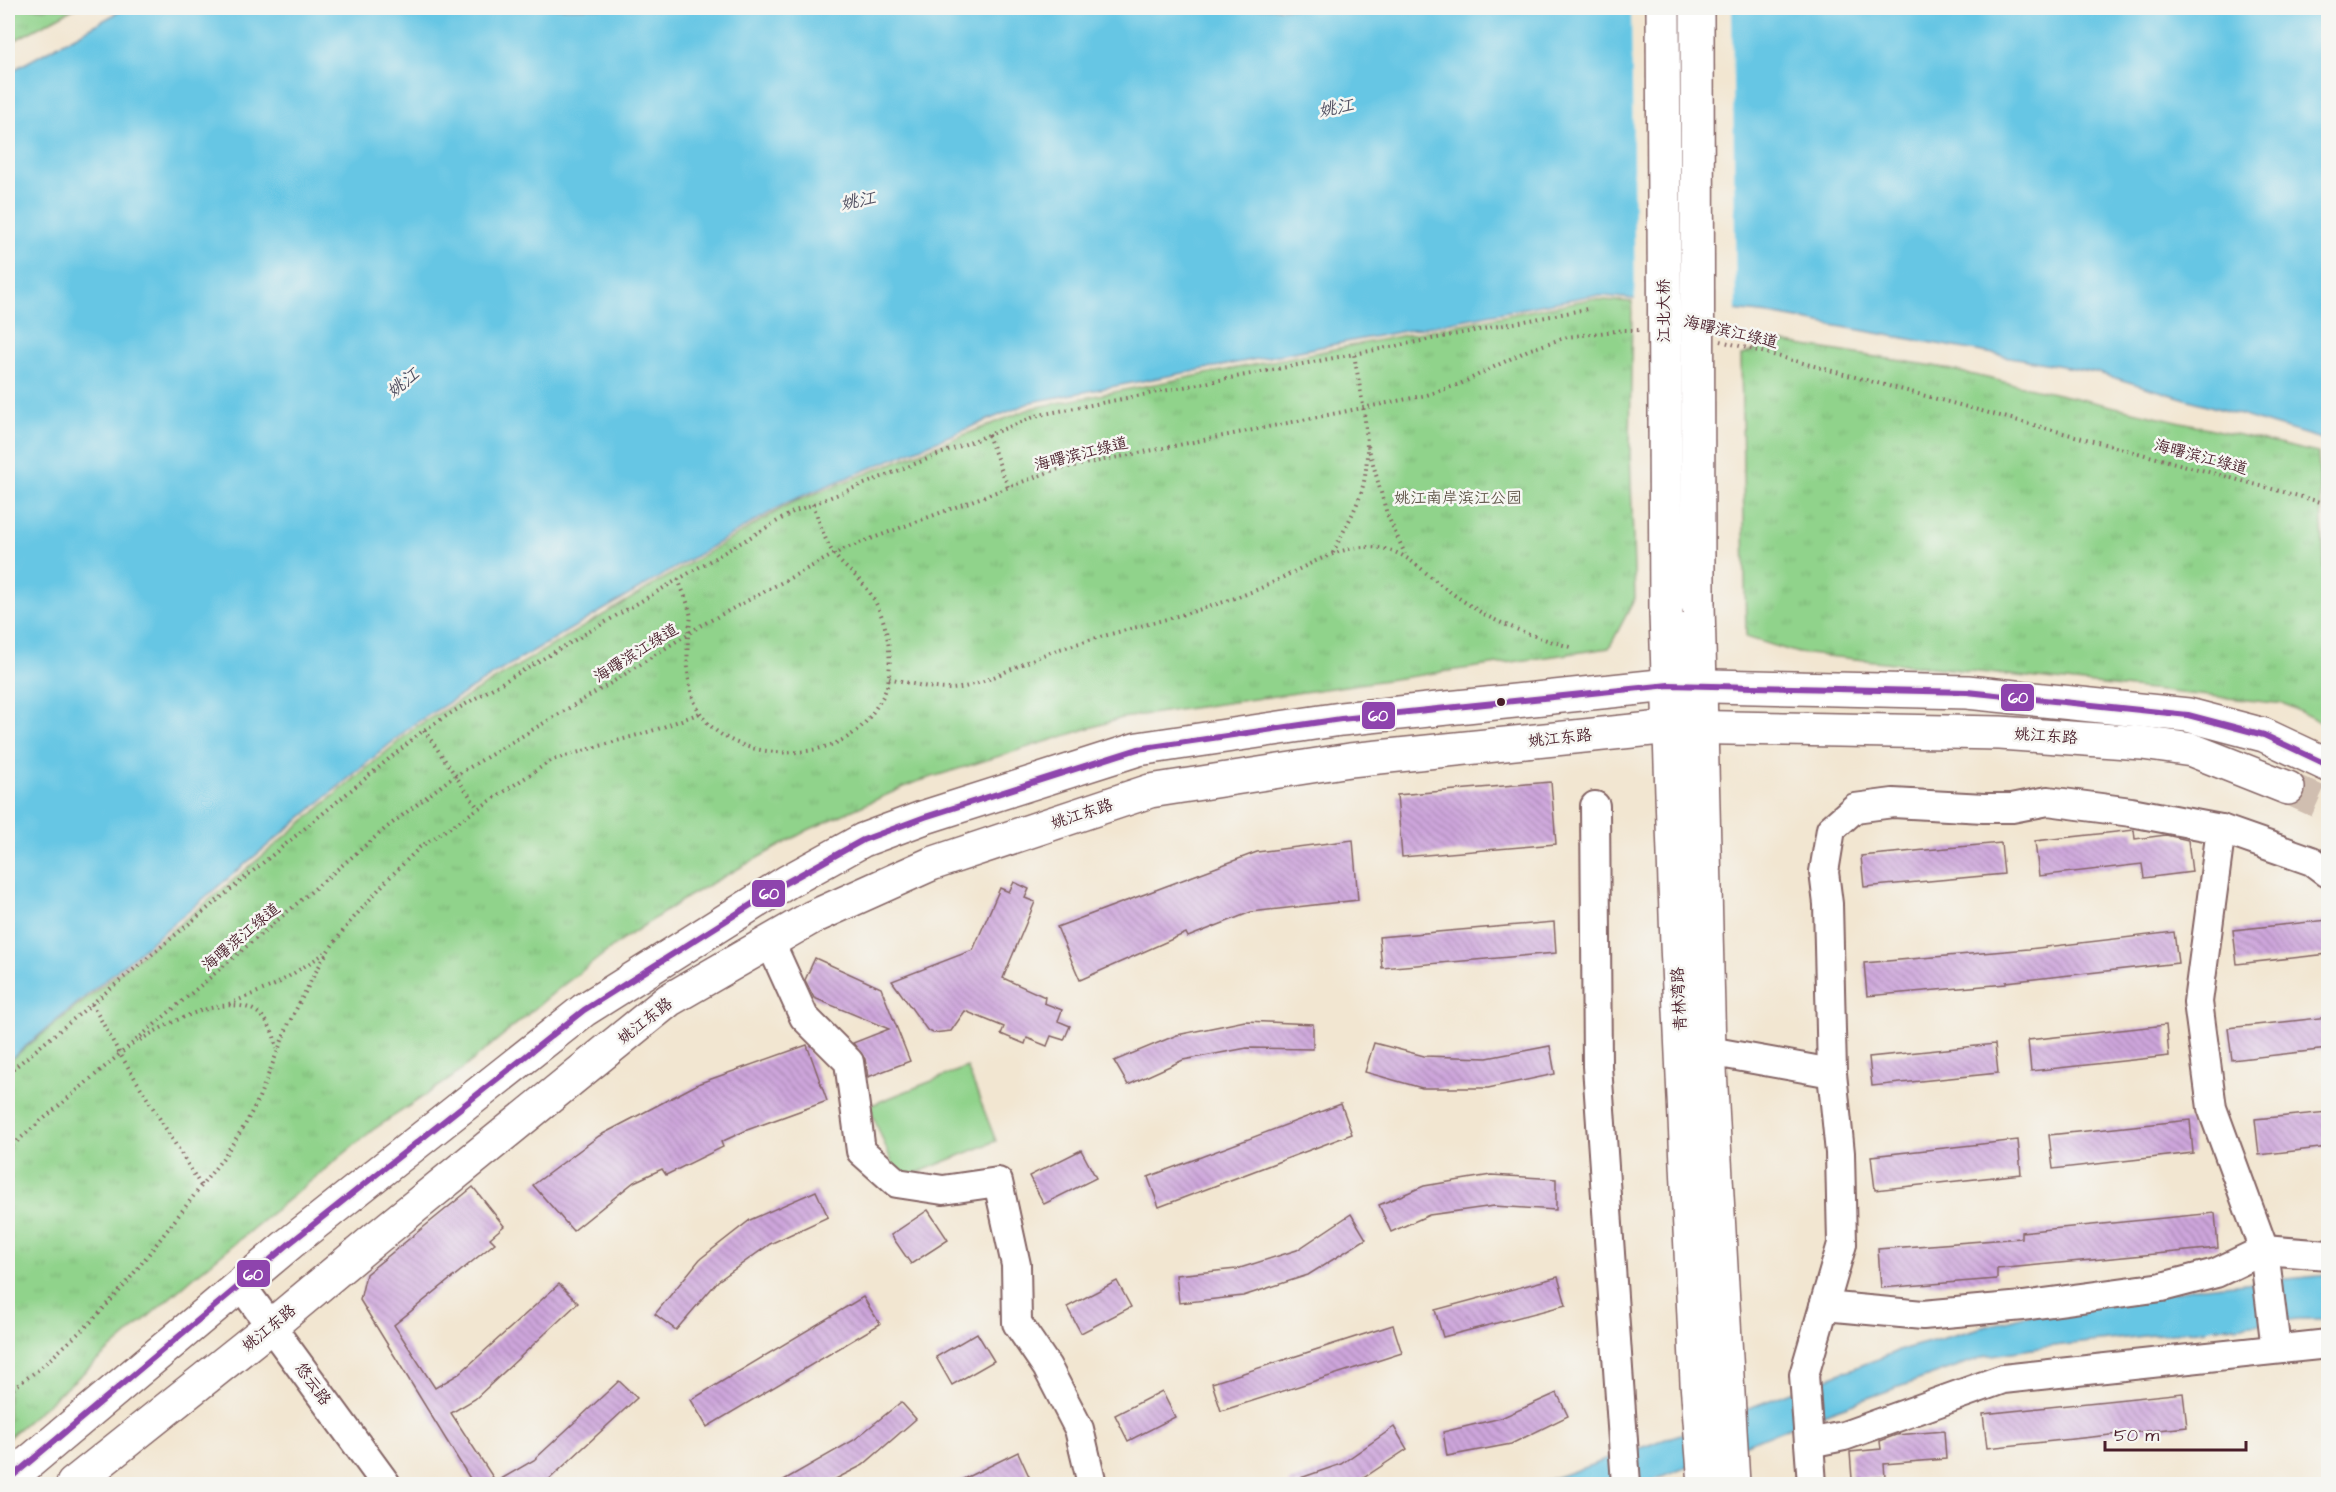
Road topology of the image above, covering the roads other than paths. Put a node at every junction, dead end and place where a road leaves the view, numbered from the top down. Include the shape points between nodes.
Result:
1 (1663, 8) edge
2 (1697, 8) edge
3 (1698, 605) joint
4 (1666, 614) joint
5 (1684, 685) junction
6 (1685, 727) junction
7 (2328, 765) edge
8 (2288, 788) tunnel mouth
9 (1595, 806) dead end
10 (2221, 830) junction
11 (2328, 873) edge
12 (770, 942) junction
13 (1709, 1051) junction
14 (1832, 1073) junction
15 (2264, 1250) junction
16 (2328, 1255) edge
17 (240, 1284) junction
18 (1824, 1306) junction
19 (271, 1326) junction
20 (2275, 1344) junction
21 (2328, 1344) edge
22 (1808, 1439) junction
23 (1718, 1475) edge
24 (8, 1480) edge
25 (73, 1485) edge
26 (386, 1485) edge
27 (1092, 1485) edge
28 (1626, 1485) edge
29 (1812, 1485) edge

1 - 4 main road, 江北大桥, bridge
2 - 3 main road, 江北大桥, bridge
3 - 5 main road, 青林湾路
4 - 5 main road, 青林湾路
5 - 6 main road, 青林湾路
5 - 7 main road via 1967,692 2188,715 2264,735
5 - 17 main road via 1341,719 1138,749 863,840 788,882 584,1010
6 - 8 main road, 姚江东路 via 2000,733 2142,743 2192,750
6 - 12 main road, 姚江东路 via 1350,760 1150,791 931,864 811,918
6 - 13 main road, 青林湾路
6 - 23 main road, 青林湾路 via 1677,944 1696,1383
9 - 28 street via 1597,1066
10 - 11 street via 2312,861
10 - 14 street via 2048,801 2012,808 1893,803 1855,808 1831,829 1824,872
10 - 15 street via 2198,1002 2212,1108
12 - 19 main road, 姚江东路 via 669,1000
12 - 27 street via 804,1017 849,1062 861,1151 897,1183 943,1190 998,1182 1016,1265 1017,1323 1047,1367 1079,1429
13 - 14 street
13 - 23 main road, 青林湾路 via 1724,1355
14 - 18 street via 1840,1153 1842,1244
15 - 16 street
15 - 18 street via 2216,1273 2162,1287 2023,1306 1923,1315
15 - 20 street
17 - 19 street, 悠云路
17 - 24 main road
18 - 22 street via 1804,1375
19 - 25 main road, 姚江东路
19 - 26 street, 悠云路
20 - 21 street
20 - 22 street via 2003,1379 1844,1436
22 - 29 street

